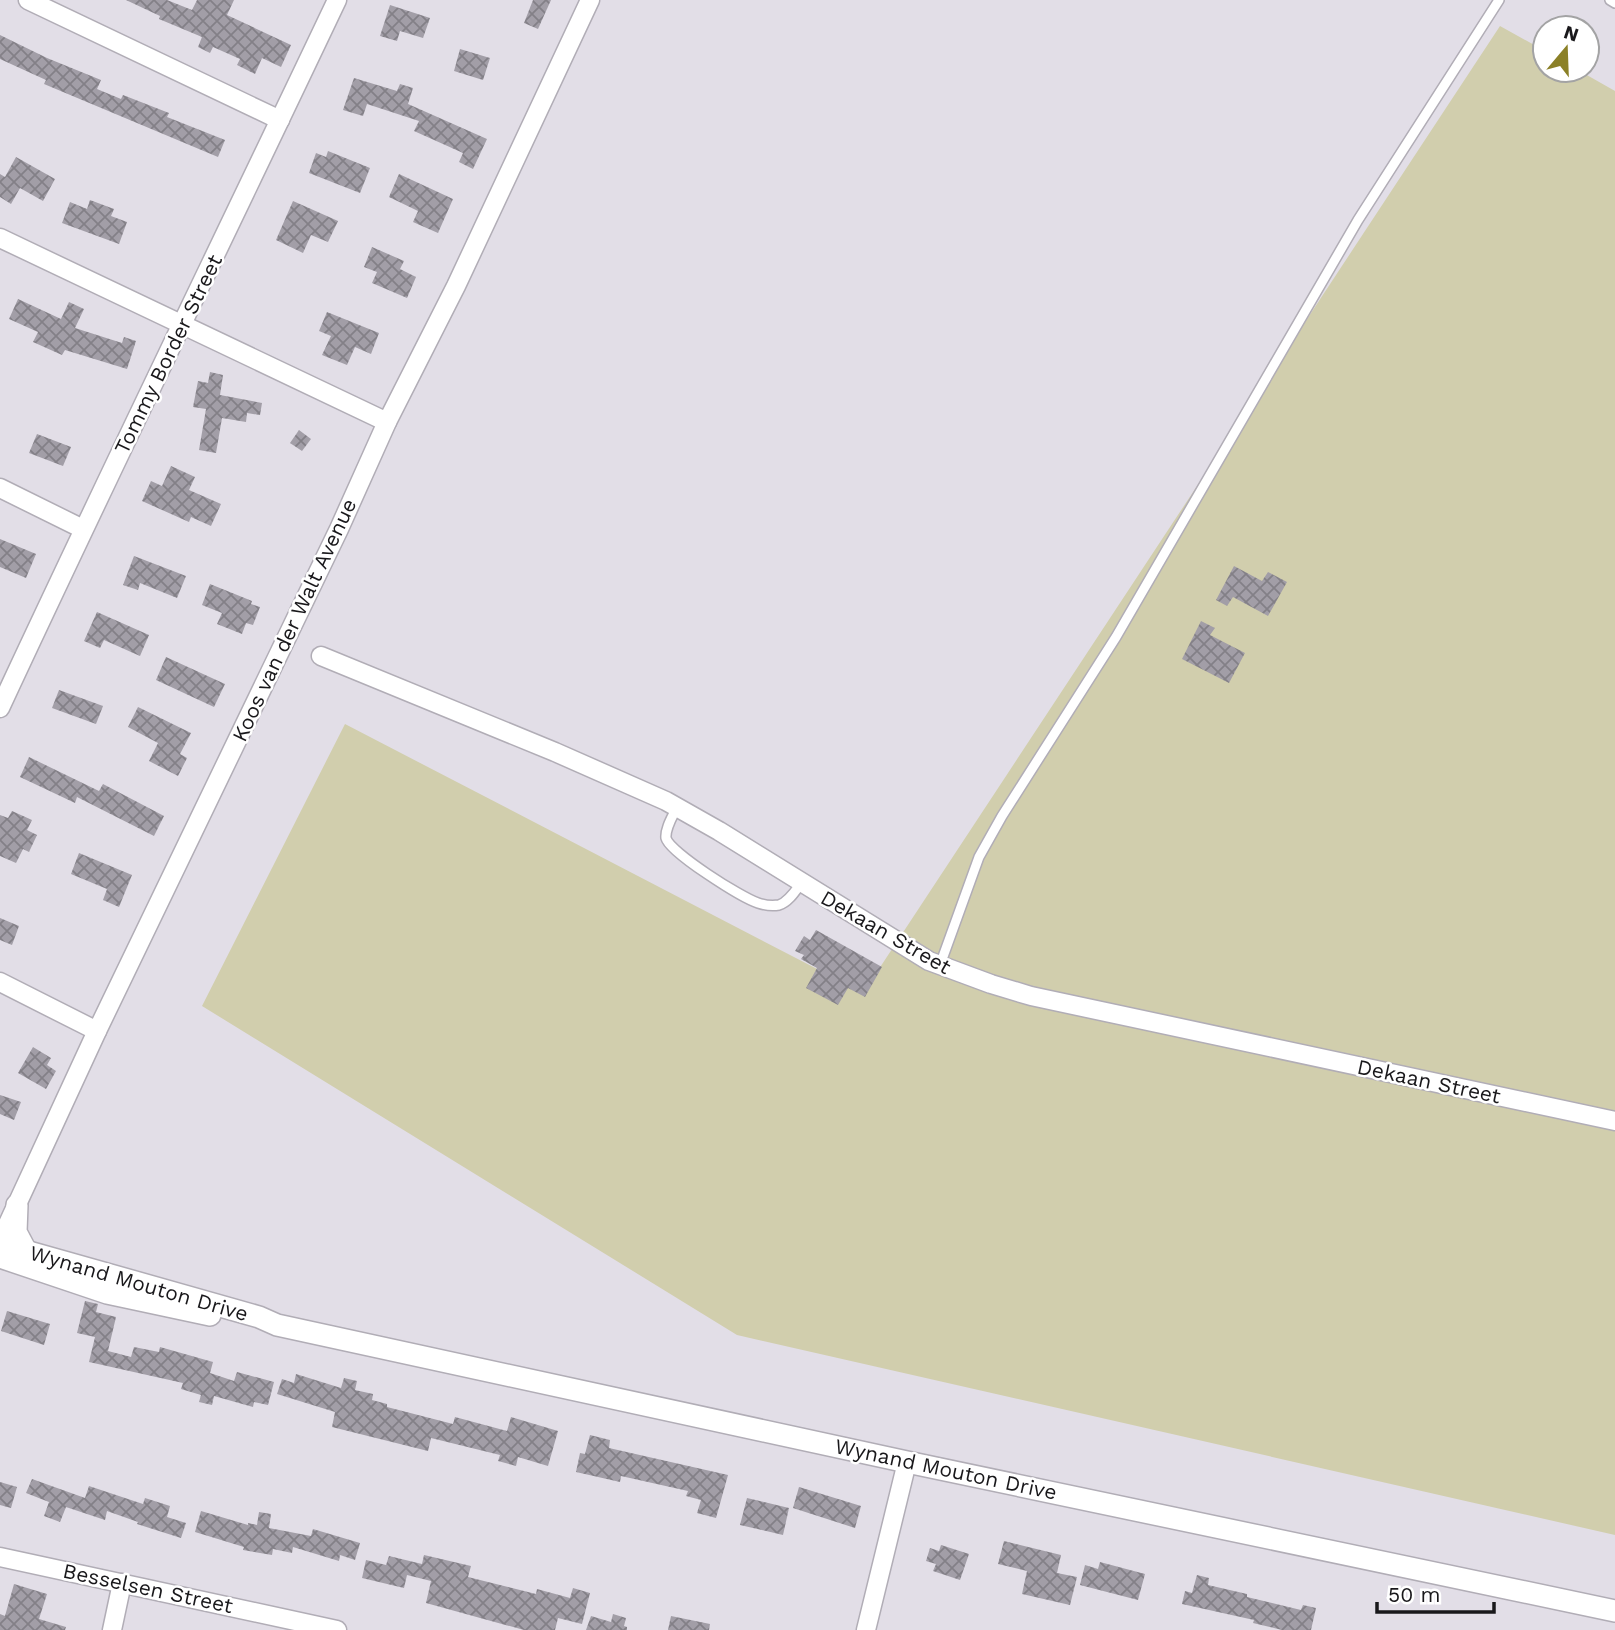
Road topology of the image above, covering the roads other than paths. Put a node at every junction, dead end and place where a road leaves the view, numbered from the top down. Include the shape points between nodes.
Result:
1 (28, 0) edge
2 (337, 0) edge
3 (590, 0) edge
4 (1499, 0) edge
5 (1610, 0) edge
6 (1615, 3) edge
7 (280, 120) junction
8 (0, 238) edge
9 (183, 326) junction
10 (387, 422) junction
11 (0, 488) edge
12 (83, 529) junction
13 (321, 656) dead end
14 (0, 709) edge
15 (677, 807) junction
16 (802, 882) junction
17 (939, 967) junction
18 (0, 982) edge
19 (97, 1031) junction
20 (1615, 1121) edge
21 (17, 1205) junction
22 (0, 1241) edge
23 (26, 1251) junction
24 (0, 1257) edge
25 (105, 1282) junction
26 (907, 1462) junction
27 (0, 1557) edge
28 (122, 1583) junction
29 (1615, 1611) edge
30 (112, 1630) edge
31 (337, 1630) edge
32 (866, 1630) edge

1 - 7 street
2 - 7 street, Tommy Border Street
3 - 10 street, Koos van der Walt Avenue
4 - 17 lane via 1357,220 1116,638 1002,816 979,856
5 - 6 lane
7 - 9 street, Tommy Border Street
8 - 9 street
9 - 10 street
9 - 12 street, Tommy Border Street
10 - 19 street, Koos van der Walt Avenue
11 - 12 street
12 - 14 street, Tommy Border Street
13 - 15 street, Dekaan Street
15 - 16 street, Dekaan Street
15 - 16 lane via 666,839 713,877 768,905 787,901
16 - 17 street, Dekaan Street
17 - 20 street, Dekaan Street via 1031,996
18 - 19 street
19 - 21 street, Koos van der Walt Avenue
21 - 22 street, Koos van der Walt Avenue
21 - 23 street via 16,1232
22 - 23 street, Wynand Mouton Drive
23 - 25 street, Wynand Mouton Drive
24 - 25 street, Wynand Mouton Drive
25 - 26 street, Wynand Mouton Drive via 277,1325
26 - 29 street, Wynand Mouton Drive
26 - 32 street
27 - 28 street, Besselsen Street
28 - 30 street
28 - 31 street, Besselsen Street

